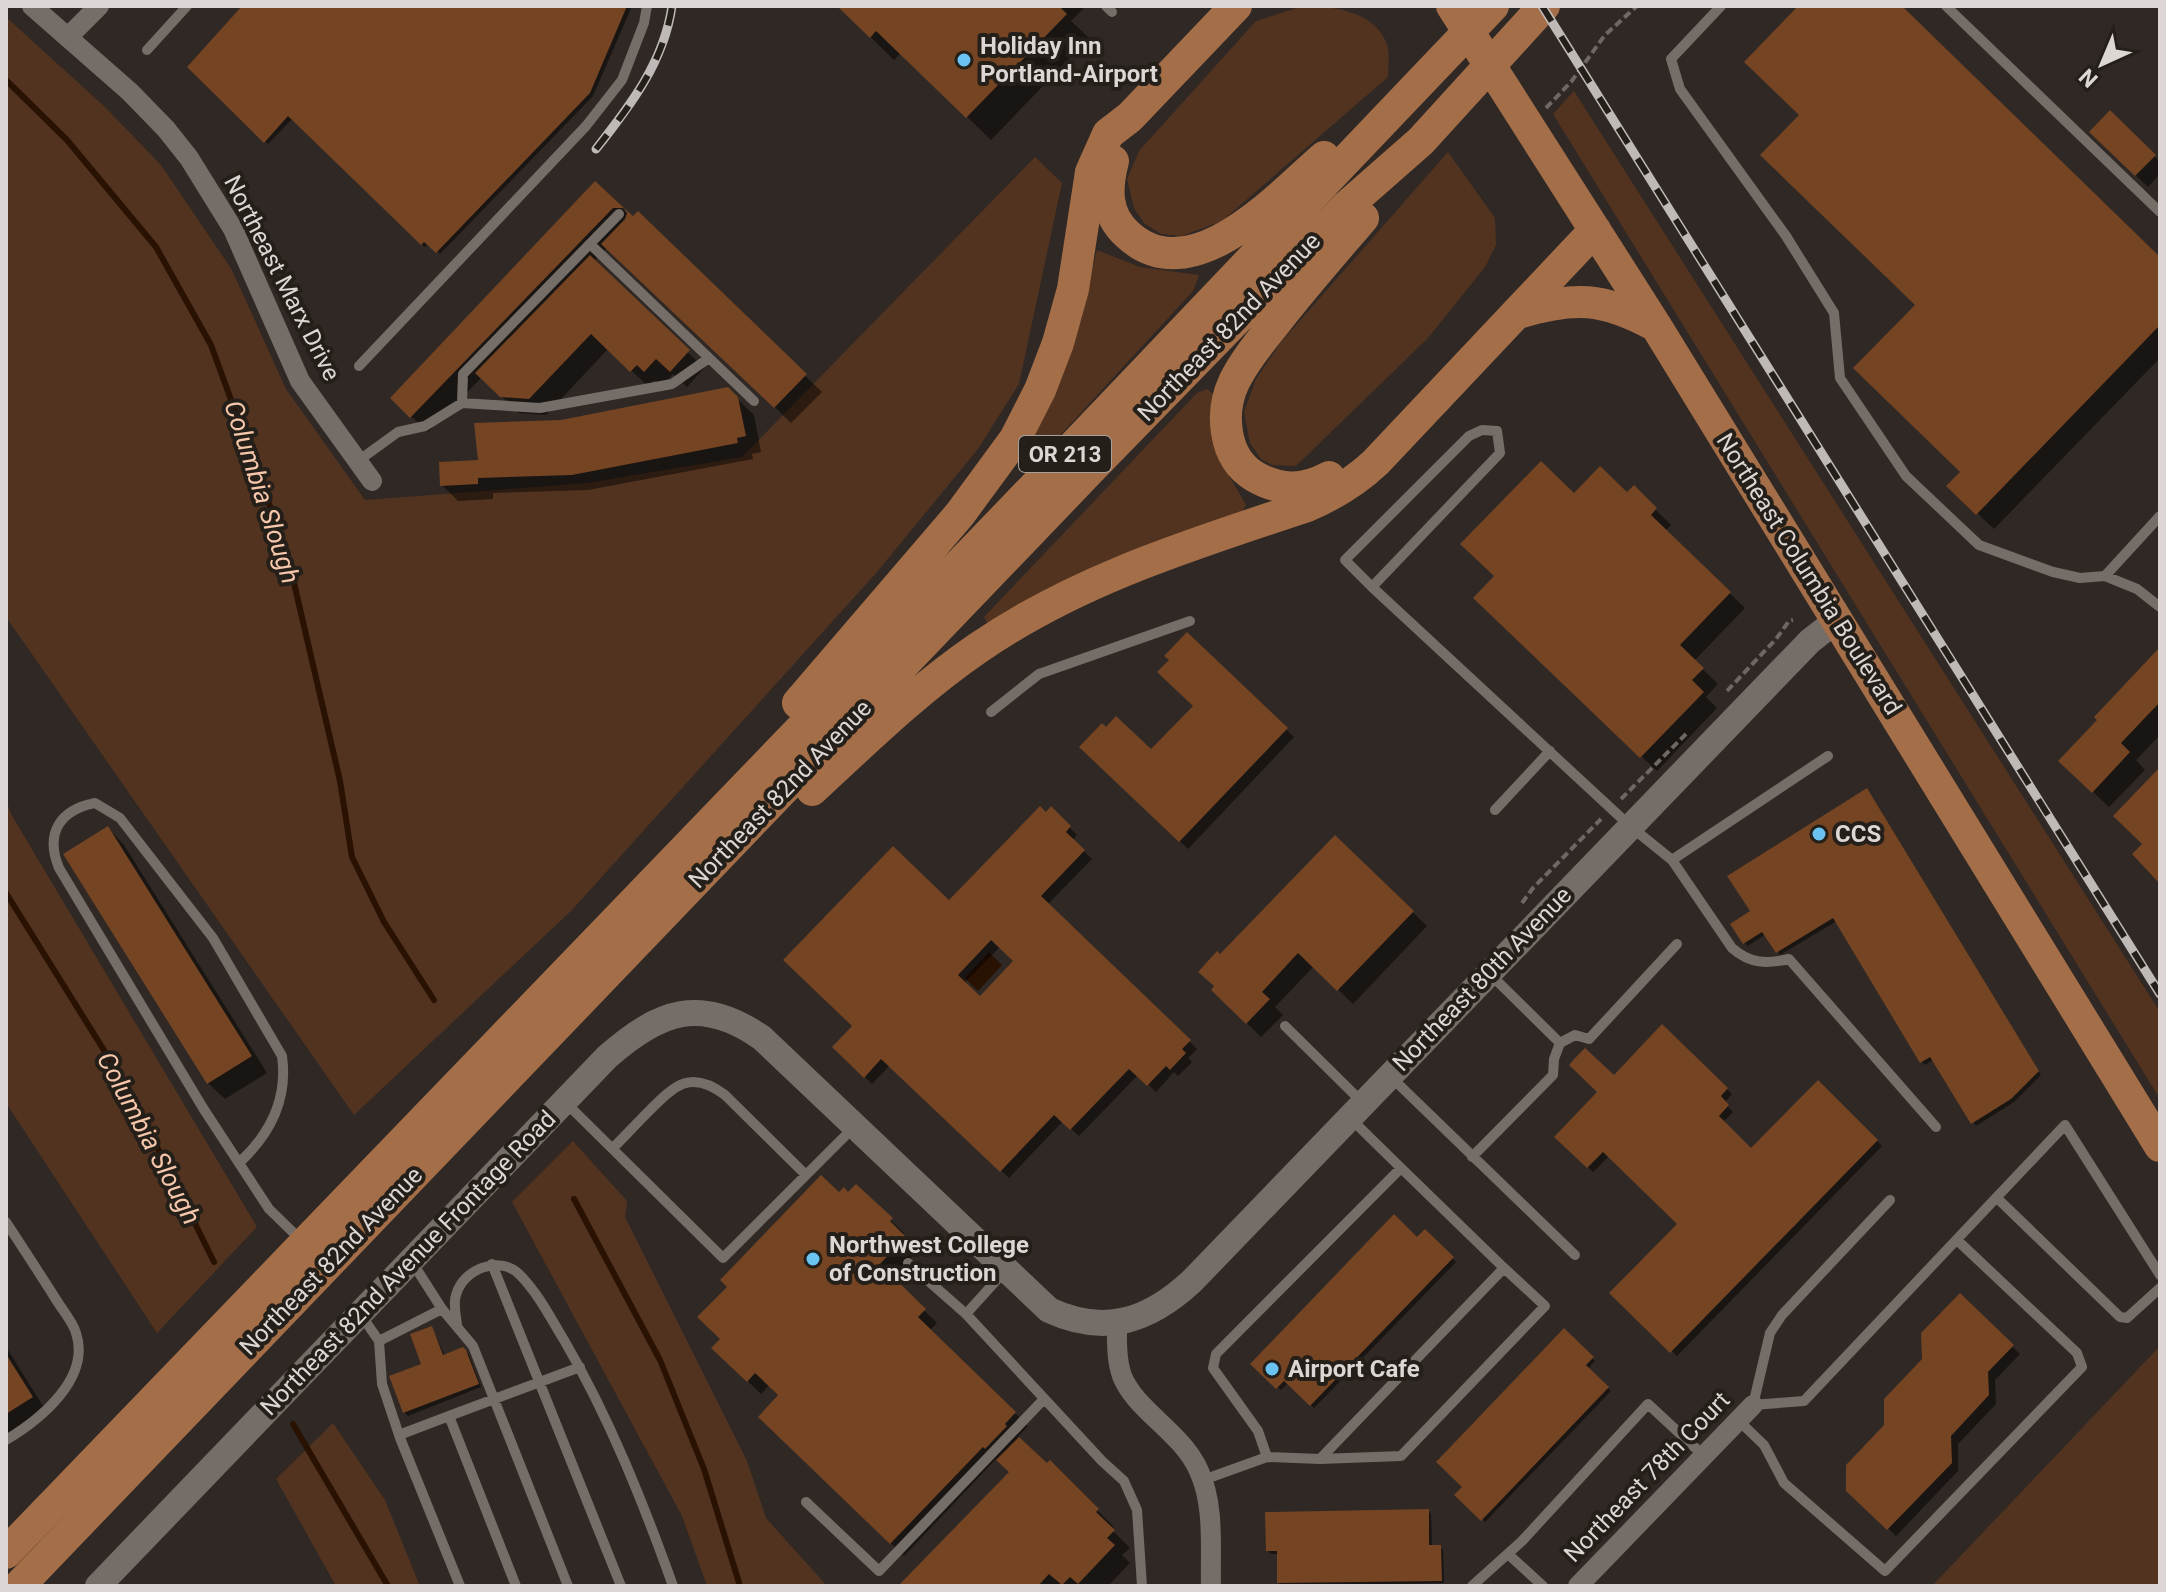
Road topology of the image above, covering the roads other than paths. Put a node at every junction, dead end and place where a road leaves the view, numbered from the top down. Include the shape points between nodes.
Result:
1 (32, 6) edge
2 (99, 6) edge
3 (187, 6) edge
4 (647, 6) edge
5 (1236, 6) edge
6 (1452, 6) edge
7 (1493, 6) edge
8 (1544, 6) edge
9 (1721, 6) edge
10 (1946, 6) edge
11 (68, 37) junction
12 (147, 50) dead end
13 (1415, 88) junction
14 (1130, 117) junction
15 (1421, 141) junction
16 (2160, 212) edge
17 (619, 214) dead end
18 (1590, 222) junction
19 (590, 244) junction
20 (1516, 314) junction
21 (1656, 326) junction
22 (709, 358) junction
23 (359, 366) dead end
24 (754, 401) dead end
25 (462, 403) junction
26 (358, 461) junction
27 (372, 481) dead end
28 (2160, 516) edge
29 (2105, 576) junction
30 (1372, 587) junction
31 (2160, 607) edge
32 (1837, 620) junction
33 (1190, 621) dead end
34 (991, 712) dead end
35 (1550, 751) junction
36 (1828, 756) dead end
37 (1495, 810) dead end
38 (1630, 826) junction
39 (1672, 860) junction
40 (664, 871) junction
41 (705, 873) junction
42 (646, 912) junction
43 (1677, 944) dead end
44 (1489, 973) junction
45 (1285, 1026) dead end
46 (752, 1030) joint
47 (1560, 1043) junction
48 (1390, 1075) junction
49 (564, 1102) junction
50 (1356, 1110) junction
51 (855, 1126) junction
52 (1936, 1127) dead end
53 (2160, 1146) edge
54 (613, 1148) junction
55 (1472, 1157) junction
56 (240, 1162) junction
57 (1401, 1168) junction
58 (806, 1175) junction
59 (1997, 1198) junction
60 (1890, 1200) dead end
61 (6, 1222) edge
62 (1957, 1240) junction
63 (316, 1254) junction
64 (1575, 1255) dead end
65 (411, 1260) junction
66 (908, 1263) dead end
67 (492, 1264) junction
68 (1504, 1268) junction
69 (1005, 1270) junction
70 (2160, 1275) edge
71 (2160, 1288) edge
72 (442, 1309) junction
73 (359, 1314) junction
74 (966, 1314) junction
75 (1117, 1321) junction
76 (457, 1325) junction
77 (379, 1341) junction
78 (580, 1367) junction
79 (540, 1382) junction
80 (494, 1397) junction
81 (1044, 1399) junction
82 (1753, 1405) junction
83 (449, 1416) junction
84 (1738, 1420) junction
85 (399, 1435) junction
86 (6, 1440) edge
87 (1704, 1456) junction
88 (1267, 1457) junction
89 (1320, 1459) junction
90 (1203, 1480) junction
91 (806, 1502) dead end
92 (6, 1553) edge
93 (1508, 1554) junction
94 (19, 1586) edge
95 (98, 1586) edge
96 (460, 1586) edge
97 (516, 1586) edge
98 (568, 1586) edge
99 (621, 1586) edge
100 (673, 1586) edge
101 (1142, 1586) edge
102 (1211, 1586) edge
103 (1472, 1586) edge
104 (1543, 1586) edge
105 (1578, 1586) edge

1 - 11 street, Northeast Marx Drive
2 - 11 street
3 - 12 lane
4 - 23 lane via 622,80 586,126
5 - 14 main road
6 - 18 main road, Northeast Columbia Boulevard via 1537,114
7 - 13 main road, Northeast 82nd Avenue / OR 213
8 - 15 main road, Northeast 82nd Avenue / OR 213
9 - 29 lane via 1671,59 1680,89 1786,236 1834,313 1840,378 1906,476 1979,545 2053,572
10 - 16 lane
11 - 26 street, Northeast Marx Drive via 130,92 189,158 233,229 300,381
13 - 14 main road via 1243,227 1219,242 1178,252 1160,252 1139,243 1118,224 1107,198
13 - 40 main road, Northeast 82nd Avenue / OR 213
14 - 40 main road via 1108,134 1094,164 1073,289 1058,343 1015,439 960,514 758,749
15 - 18 main road via 1247,359 1234,383 1226,419 1230,447 1248,473 1268,484 1301,488 1343,467
15 - 41 main road, Northeast 82nd Avenue / OR 213 via 1347,206
17 - 19 lane
18 - 20 main road
18 - 21 main road, Northeast Columbia Boulevard
19 - 22 lane
19 - 25 lane via 463,374
20 - 21 main road via 1580,301 1616,308
20 - 41 main road via 1353,481 1326,498 1156,557 1038,611 932,683 806,795
21 - 32 main road, Northeast Columbia Boulevard
22 - 24 lane
22 - 25 lane via 672,384 657,387 540,408
25 - 26 lane via 425,426 398,432
26 - 27 street, Northeast Marx Drive
28 - 29 lane
29 - 31 lane via 2137,589
30 - 30 lane via 1500,453 1497,431 1469,436 1345,560
30 - 35 lane
32 - 38 street, Northeast 80th Avenue via 1810,641
32 - 53 main road, Northeast Columbia Boulevard
33 - 34 lane via 1039,674
35 - 37 lane
35 - 38 lane
36 - 39 lane
38 - 39 lane
38 - 44 street, Northeast 80th Avenue
39 - 52 lane via 1732,948 1766,964 1789,959
40 - 42 main road, Northeast 82nd Avenue / OR 213
41 - 42 main road, Northeast 82nd Avenue / OR 213
42 - 63 main road, Northeast 82nd Avenue
43 - 47 lane via 1589,1039 1575,1035
44 - 47 lane
44 - 48 street, Northeast 80th Avenue
45 - 50 lane
46 - 49 street, Northeast 82nd Avenue Frontage Road via 702,1013 656,1021 618,1047
46 - 51 street, Northeast 80th Avenue
47 - 55 lane via 1553,1075
48 - 50 street, Northeast 80th Avenue
48 - 55 lane
49 - 54 lane
49 - 65 street, Northeast 82nd Avenue Frontage Road
50 - 57 lane
50 - 75 street, Northeast 80th Avenue via 1172,1300
51 - 58 lane
51 - 69 street, Northeast 80th Avenue
54 - 58 lane via 675,1086 698,1081 725,1095
54 - 58 lane via 723,1258
55 - 64 lane
56 - 56 lane via 59,868 53,835 82,806 95,803 120,818 213,938 282,1056 285,1074 275,1119 260,1144
56 - 63 lane via 269,1209
57 - 68 lane
57 - 88 lane via 1216,1354 1213,1368 1258,1431
59 - 62 lane
59 - 70 lane via 2065,1125
59 - 71 lane via 2120,1317 2127,1318
60 - 82 lane via 1782,1315 1770,1333
61 - 86 lane via 76,1331 80,1355 63,1390
62 - 82 lane via 1804,1401
62 - 84 lane via 2077,1353 2082,1367 1885,1571 1784,1483 1764,1445
63 - 92 main road, Northeast 82nd Avenue
63 - 94 main road, Northeast 82nd Avenue
65 - 72 lane
65 - 73 street, Northeast 82nd Avenue Frontage Road
66 - 74 lane
67 - 76 lane via 460,1286 455,1296
67 - 78 lane via 517,1272
67 - 79 lane
68 - 89 lane
68 - 89 lane via 1545,1306 1401,1456
69 - 74 lane
69 - 75 street, Northeast 80th Avenue via 1062,1316 1080,1322
72 - 76 lane
72 - 77 lane
73 - 77 lane
73 - 95 street, Northeast 82nd Avenue Frontage Road
74 - 81 lane
75 - 90 street via 1122,1376 1179,1439
76 - 80 lane via 473,1346
77 - 85 lane via 382,1384
78 - 79 lane
78 - 100 lane
79 - 80 lane
79 - 99 lane
80 - 83 lane
80 - 98 lane
81 - 91 lane via 879,1571
81 - 101 lane via 1124,1481 1137,1510
82 - 84 street, Northeast 78th Court
83 - 85 lane
83 - 97 lane
84 - 87 street, Northeast 78th Court
85 - 96 lane
87 - 93 lane via 1648,1404
87 - 105 street, Northeast 78th Court
88 - 89 lane
88 - 90 lane
90 - 102 street
93 - 103 lane
93 - 104 lane

